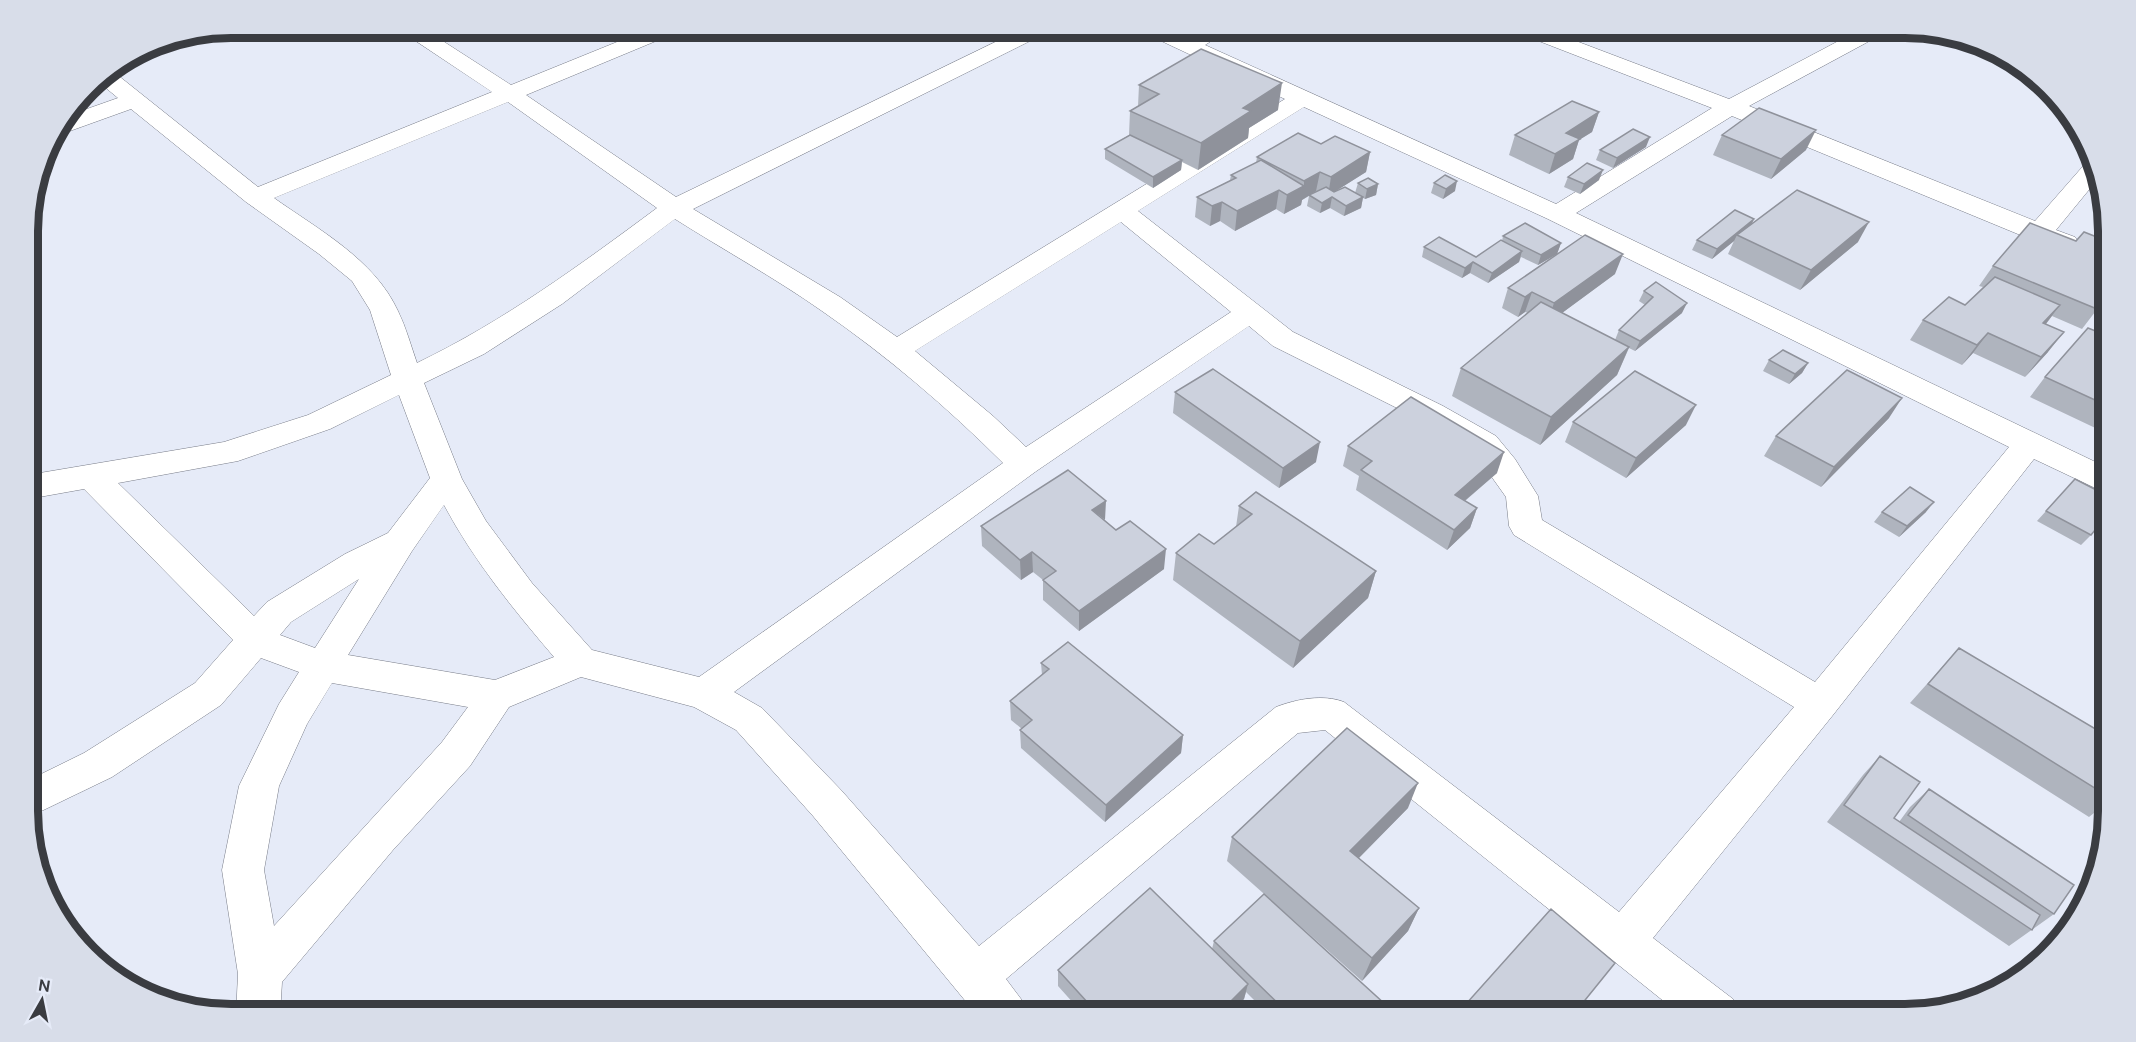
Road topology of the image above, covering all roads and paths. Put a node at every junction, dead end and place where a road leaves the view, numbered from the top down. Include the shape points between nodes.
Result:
1 (423, 38) edge
2 (646, 38) edge
3 (1020, 38) edge
4 (1171, 38) edge
5 (1202, 38) edge
6 (1549, 38) edge
7 (1860, 38) edge
8 (1188, 46) junction
9 (109, 80) edge
10 (509, 93) junction
11 (1302, 98) junction
12 (132, 100) junction
13 (1730, 107) junction
14 (71, 123) edge
15 (2090, 174) edge
16 (255, 197) junction
17 (674, 208) junction
18 (1123, 211) junction
19 (1557, 214) junction
20 (2039, 233) junction
21 (2088, 251) edge
22 (1250, 312) junction
23 (896, 350) junction
24 (408, 380) junction
25 (2030, 443) junction
26 (1024, 464) junction
27 (92, 477) junction
28 (2098, 477) edge
29 (446, 479) junction
30 (38, 486) edge
31 (400, 542) junction
32 (255, 641) junction
33 (580, 662) junction
34 (323, 666) junction
35 (704, 694) junction
36 (496, 696) junction
37 (1820, 705) junction
38 (38, 795) edge
39 (1622, 942) junction
40 (260, 974) junction
41 (976, 976) junction
42 (1703, 1004) edge
43 (258, 1005) edge
44 (997, 1005) edge

1 - 10 street
2 - 10 street
3 - 17 street
4 - 8 street
5 - 8 street
6 - 13 street
7 - 13 street
8 - 11 street
9 - 12 street
10 - 16 street
10 - 17 street
11 - 18 street
11 - 19 street
12 - 14 street
12 - 16 street
13 - 19 street
13 - 20 street
15 - 20 street
16 - 24 street via 362,276 384,310
17 - 23 street via 830,303
17 - 24 street via 552,298 474,347
18 - 22 street
18 - 23 street
19 - 25 street
20 - 21 street
22 - 26 street
22 - 37 street via 1283,339 1432,413 1485,444 1522,496 1526,526
23 - 26 street
24 - 27 street via 319,422 227,453
24 - 29 street
25 - 28 street
25 - 37 street
26 - 35 street
27 - 30 street
27 - 32 street
29 - 31 street
29 - 33 street via 474,530 520,594
31 - 32 street via 303,595 279,612
31 - 34 street
32 - 34 street
32 - 38 street via 208,694 98,765
33 - 35 street
33 - 36 street
34 - 36 street
34 - 40 street via 292,715 260,786 243,870
35 - 41 street via 749,718
36 - 40 street via 456,754
37 - 39 street
39 - 41 street via 1331,713 1289,718
39 - 42 street
40 - 43 street
41 - 44 street

